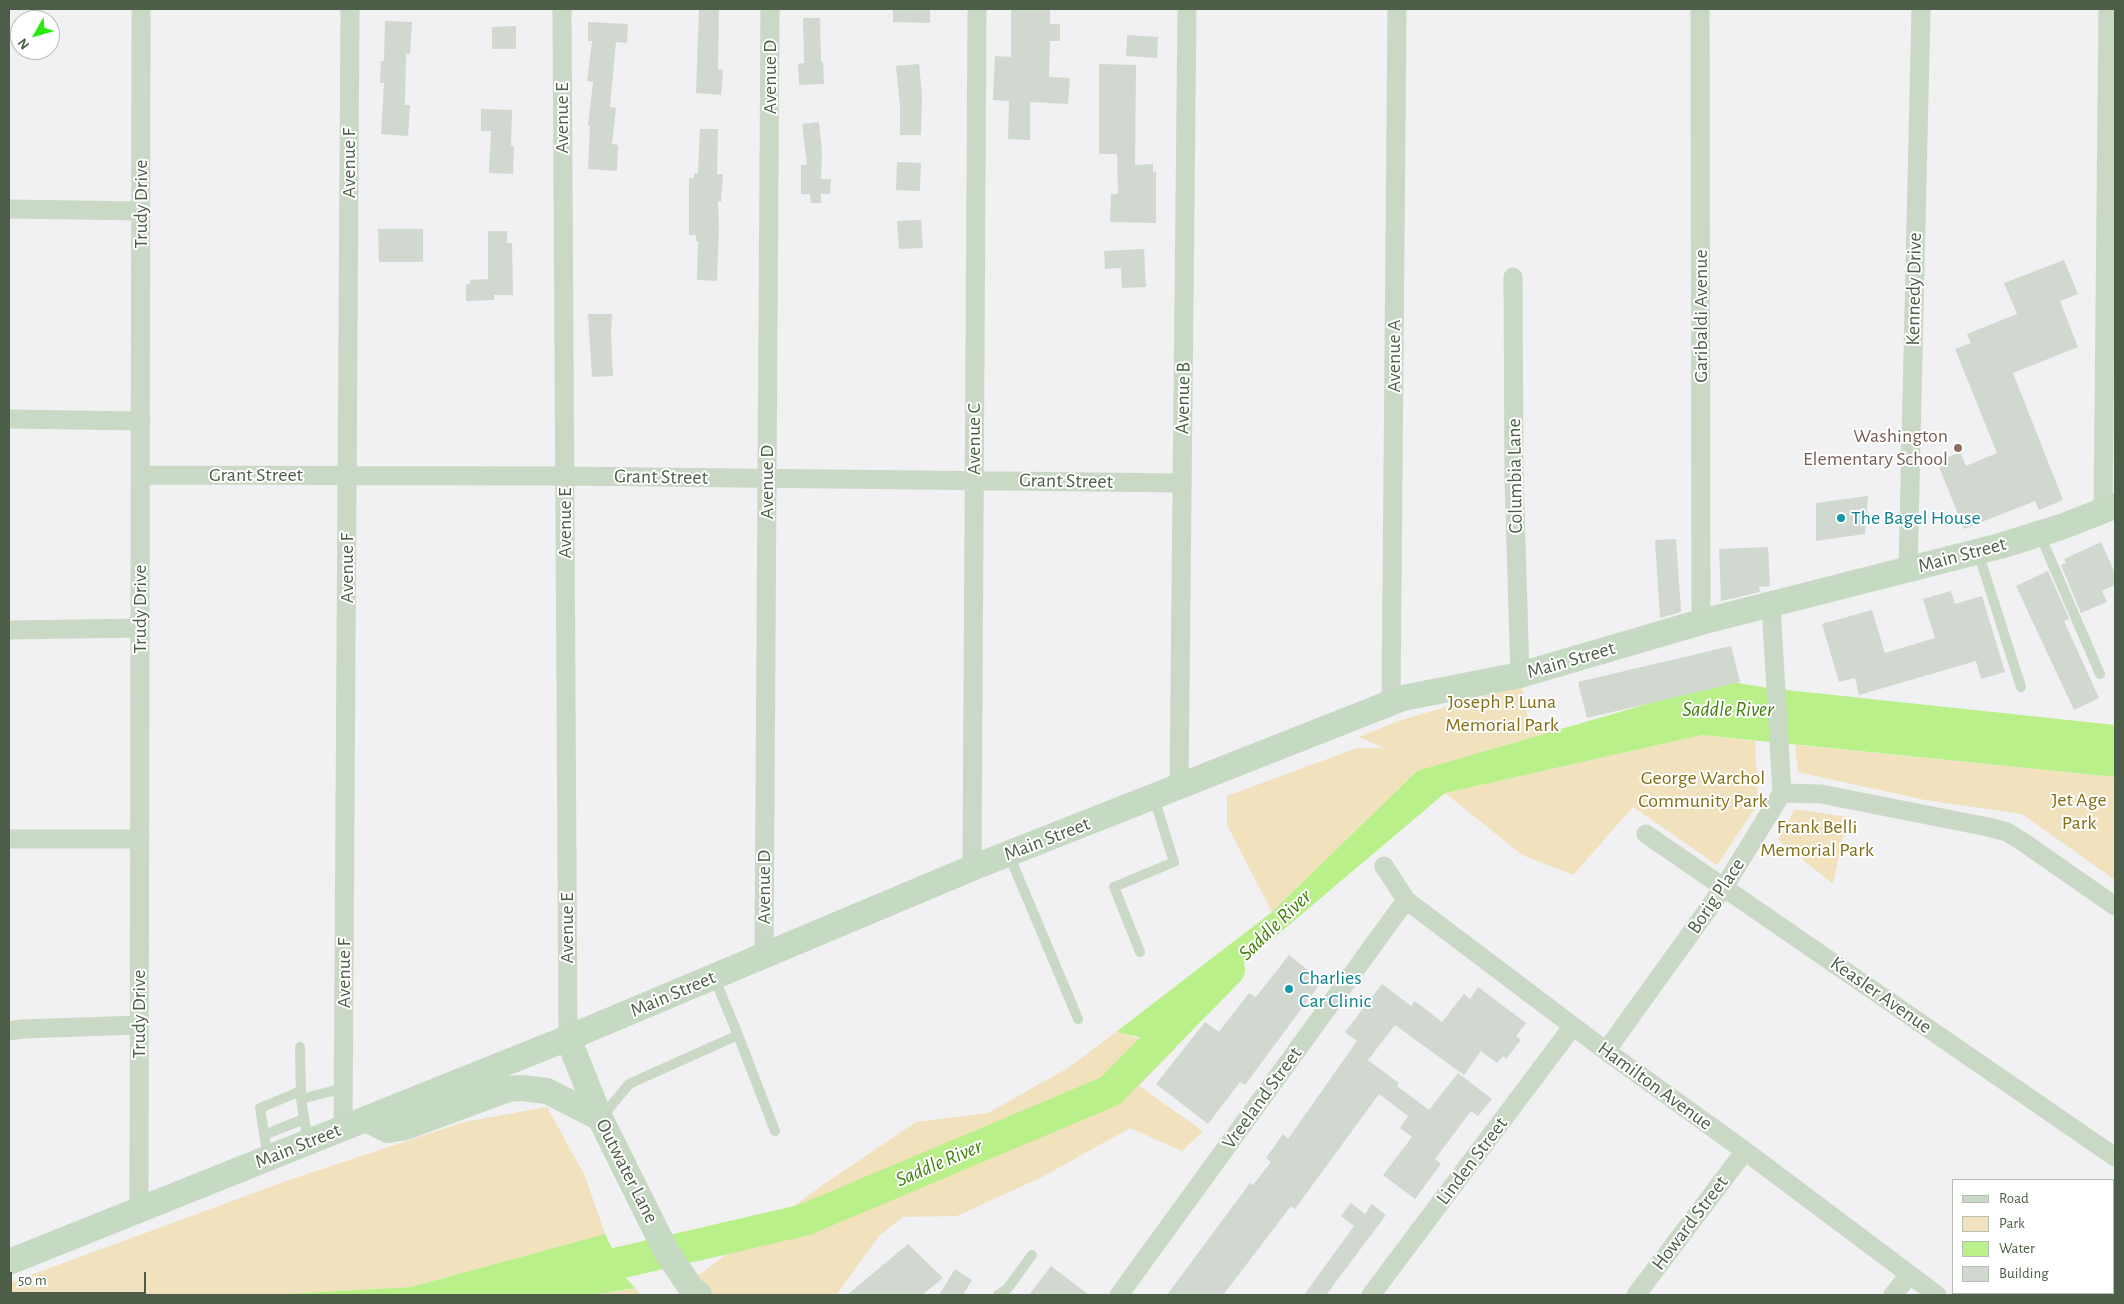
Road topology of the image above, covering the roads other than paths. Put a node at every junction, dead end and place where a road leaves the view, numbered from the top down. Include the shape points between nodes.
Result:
1 (141, 9) edge
2 (350, 9) edge
3 (562, 9) edge
4 (770, 9) edge
5 (977, 9) edge
6 (1187, 9) edge
7 (1397, 9) edge
8 (1700, 9) edge
9 (1921, 9) edge
10 (2108, 9) edge
11 (9, 209) edge
12 (141, 211) junction
13 (1513, 277) dead end
14 (2110, 332) edge
15 (2110, 380) edge
16 (9, 419) edge
17 (141, 421) junction
18 (140, 475) junction
19 (347, 475) junction
20 (564, 476) junction
21 (767, 478) junction
22 (974, 480) junction
23 (1182, 483) junction
24 (2109, 508) edge
25 (2040, 533) junction
26 (1978, 552) junction
27 (1908, 570) junction
28 (1771, 605) junction
29 (1701, 622) junction
30 (140, 628) junction
31 (9, 630) edge
32 (2100, 674) dead end
33 (1520, 675) junction
34 (2021, 687) dead end
35 (1391, 702) junction
36 (1179, 786) junction
37 (1782, 793) junction
38 (1154, 797) junction
39 (1646, 834) dead end
40 (9, 839) edge
41 (140, 839) junction
42 (1009, 854) junction
43 (1384, 866) dead end
44 (972, 868) junction
45 (1724, 888) junction
46 (1406, 900) junction
47 (2115, 906) edge
48 (1140, 952) dead end
49 (764, 956) junction
50 (714, 977) junction
51 (1078, 1019) dead end
52 (139, 1025) junction
53 (1573, 1026) junction
54 (9, 1031) edge
55 (738, 1035) junction
56 (568, 1038) junction
57 (300, 1047) dead end
58 (1606, 1051) junction
59 (344, 1088) junction
60 (301, 1095) junction
61 (600, 1118) junction
62 (355, 1123) junction
63 (306, 1130) junction
64 (775, 1131) dead end
65 (266, 1146) junction
66 (1745, 1151) junction
67 (2115, 1157) edge
68 (139, 1210) junction
69 (1032, 1255) dead end
70 (9, 1262) edge
71 (1909, 1275) junction
72 (699, 1295) edge
73 (998, 1295) edge
74 (1119, 1295) edge
75 (1371, 1295) edge
76 (1636, 1295) edge
77 (1893, 1295) edge
78 (1937, 1295) edge

1 - 12 street, Trudy Drive
2 - 19 street, Avenue F
3 - 20 street, Avenue E
4 - 21 street, Avenue D
5 - 22 street, Avenue C
6 - 23 street, Avenue B
7 - 35 street, Avenue A
8 - 29 street, Garibaldi Avenue
9 - 27 street, Kennedy Drive
10 - 14 street
11 - 12 street
12 - 17 street, Trudy Drive
13 - 33 street, Columbia Lane via 1514,477
14 - 15 street
15 - 24 street
16 - 17 street
17 - 18 street, Trudy Drive
18 - 19 street, Grant Street
18 - 30 street, Trudy Drive
19 - 20 street, Grant Street
19 - 59 street, Avenue F
20 - 21 street, Grant Street
20 - 56 street, Avenue E
21 - 22 street, Grant Street
21 - 49 street, Avenue D
22 - 23 street, Grant Street
22 - 44 street, Avenue C
23 - 36 street, Avenue B
24 - 25 street, Main Street
25 - 26 street, Main Street
25 - 32 lane
26 - 27 street, Main Street
26 - 34 lane
27 - 28 street, Main Street
28 - 29 street, Main Street
28 - 37 street
29 - 33 street, Main Street
30 - 31 street
30 - 41 street, Trudy Drive
33 - 35 street, Main Street
35 - 36 street, Main Street
36 - 38 street, Main Street
37 - 45 street, Borig Place
37 - 47 street via 1821,794 2007,832
38 - 42 street, Main Street
38 - 48 lane via 1174,862 1114,887
39 - 45 street, Keasler Avenue
40 - 41 street
41 - 52 street, Trudy Drive
42 - 44 street, Main Street
42 - 51 lane
43 - 46 street, Hamilton Avenue
44 - 49 street, Main Street
45 - 58 street, Borig Place
45 - 67 street, Keasler Avenue
46 - 53 street, Hamilton Avenue
46 - 74 street, Vreeland Street
49 - 50 street, Main Street
50 - 55 lane
50 - 56 street, Main Street
52 - 54 street
52 - 68 street, Trudy Drive
53 - 58 street, Hamilton Avenue
53 - 75 street, Linden Street
55 - 61 lane via 629,1084
55 - 64 lane
56 - 61 street, Outwater Lane
56 - 62 street, Main Street
57 - 60 lane
58 - 66 street, Hamilton Avenue
59 - 60 lane
59 - 62 street, Avenue F
60 - 63 lane
60 - 65 lane via 260,1108
61 - 62 street via 547,1091 522,1088 508,1089 405,1127 388,1130
61 - 72 street, Outwater Lane via 666,1251
62 - 63 street, Main Street
63 - 65 street, Main Street
65 - 68 street, Main Street
66 - 71 street, Hamilton Avenue
66 - 76 street, Howard Street
68 - 70 street, Main Street
69 - 73 lane via 1007,1289
71 - 77 street
71 - 78 street, Hamilton Avenue

